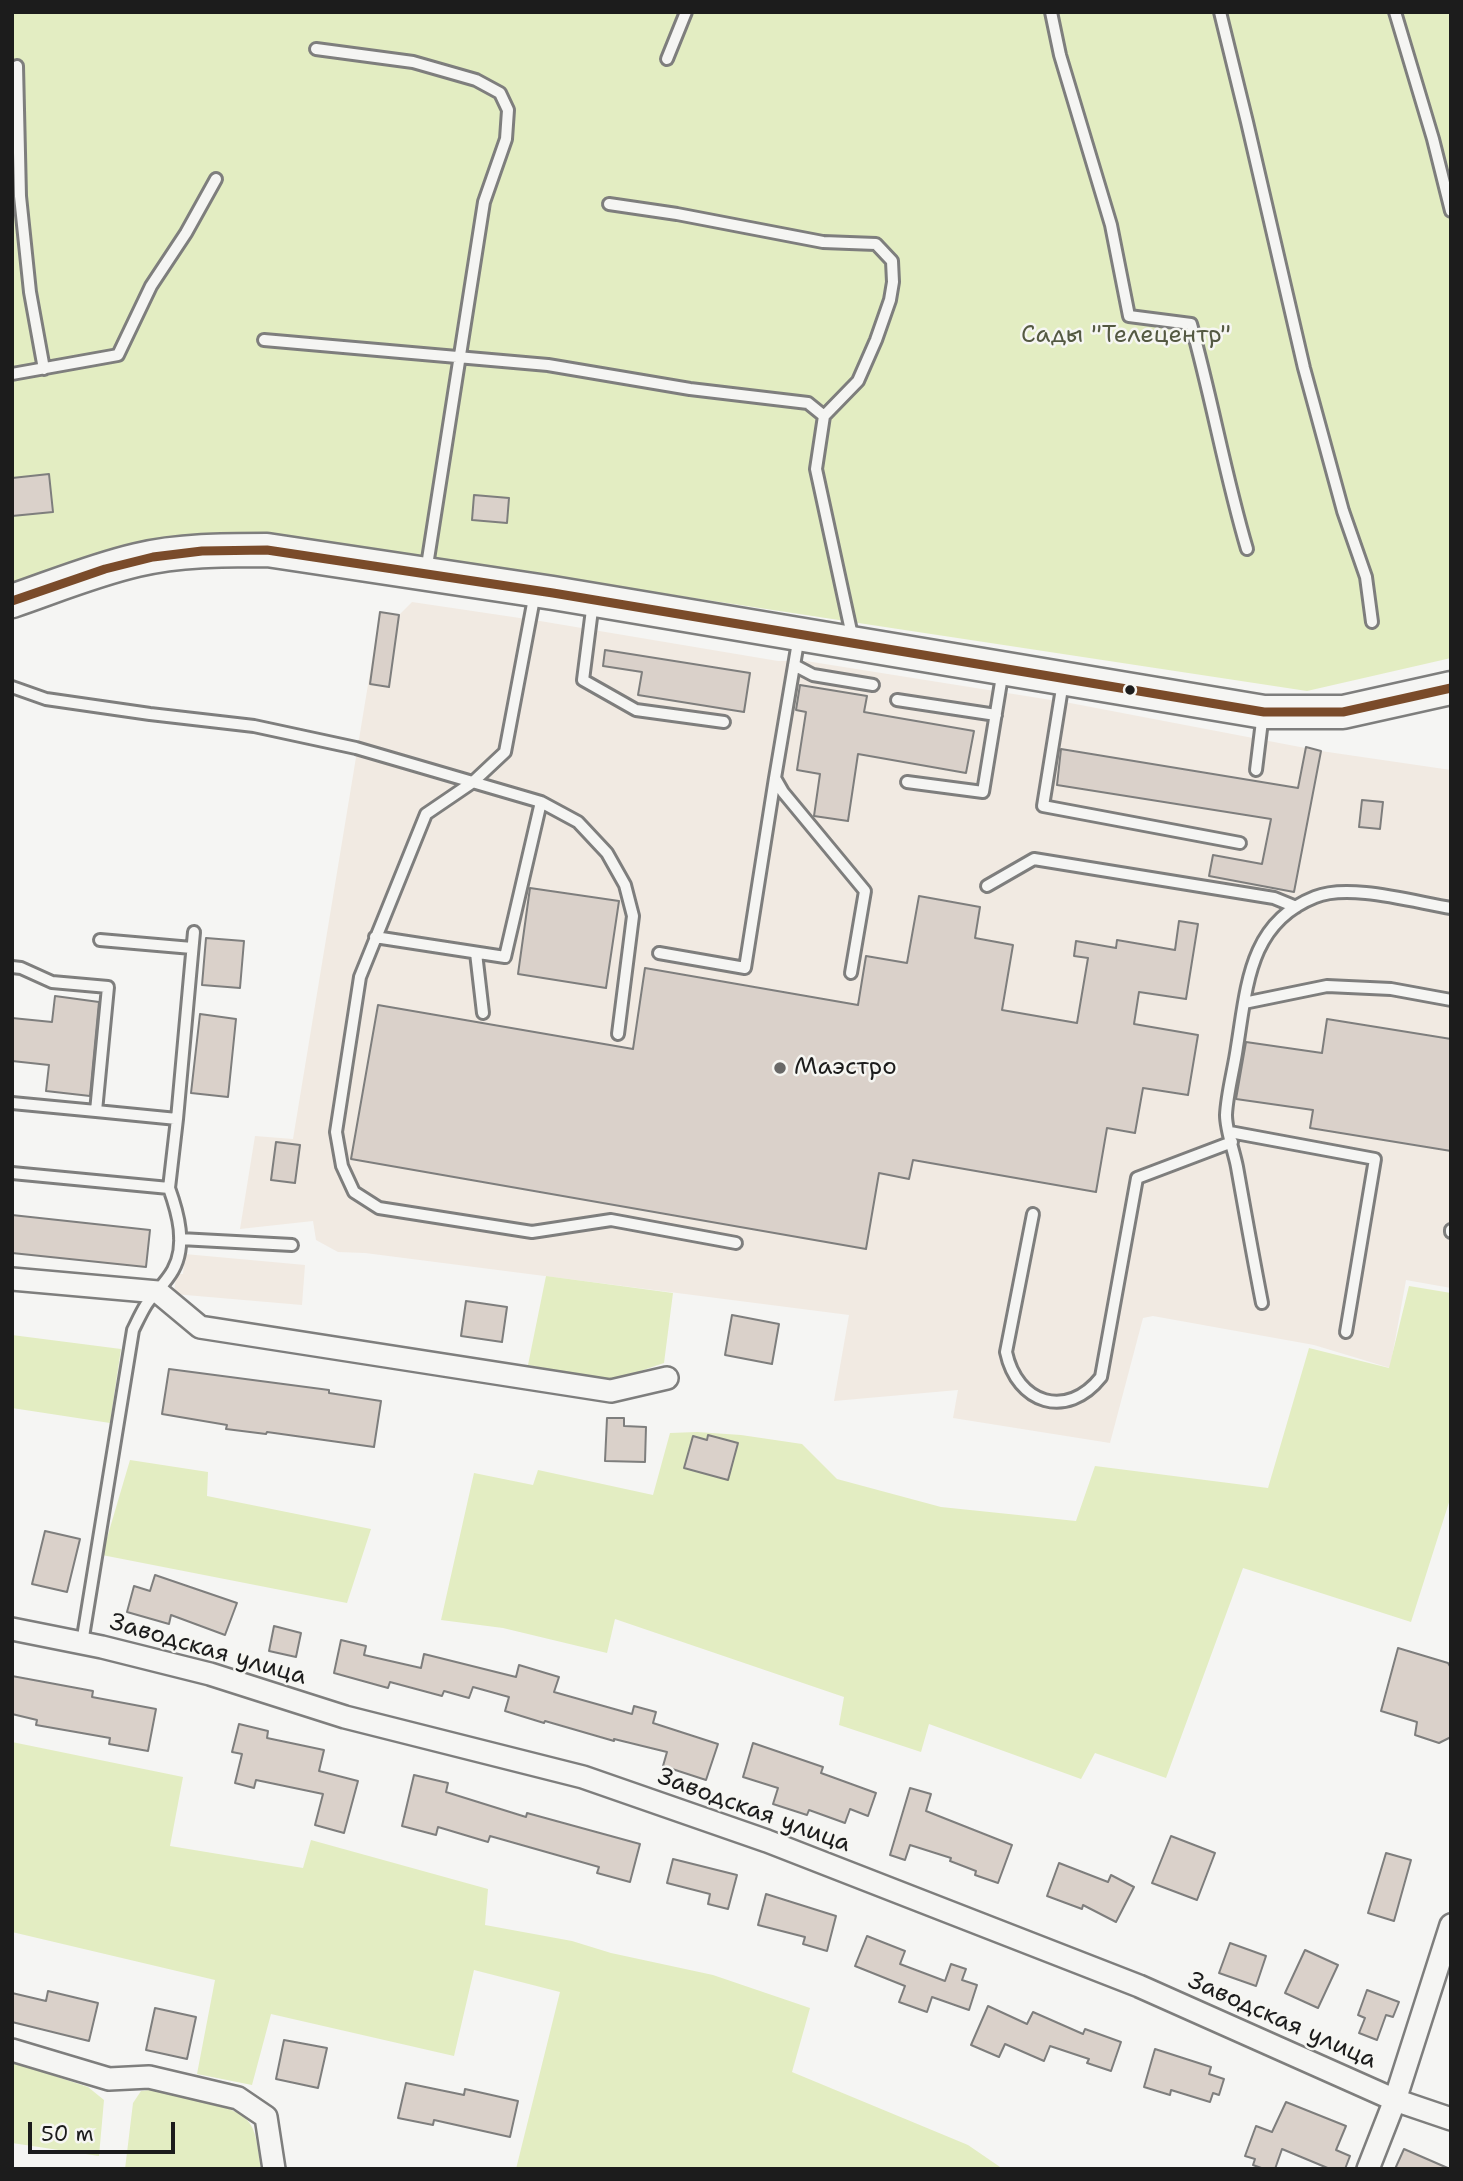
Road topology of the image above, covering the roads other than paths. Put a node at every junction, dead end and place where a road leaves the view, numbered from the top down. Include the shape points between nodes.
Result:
1 (686, 12) edge
2 (1051, 12) edge
3 (1220, 12) edge
4 (1395, 12) edge
5 (316, 49) dead end
6 (667, 59) dead end
7 (17, 66) dead end
8 (216, 179) dead end
9 (609, 204) dead end
10 (1451, 211) edge
11 (264, 340) dead end
12 (459, 359) junction
13 (44, 369) junction
14 (12, 374) edge
15 (824, 416) junction
16 (1247, 549) dead end
17 (426, 573) junction
18 (536, 590) junction
19 (593, 600) junction
20 (12, 601) edge
21 (1372, 622) dead end
22 (799, 634) junction
23 (854, 644) junction
24 (794, 665) junction
25 (1003, 669) junction
26 (1063, 680) junction
27 (873, 685) dead end
28 (12, 687) edge
29 (1451, 688) edge
30 (897, 701) dead end
31 (1264, 712) junction
32 (996, 715) junction
33 (724, 723) dead end
34 (1256, 770) dead end
35 (775, 778) junction
36 (473, 782) junction
37 (907, 782) dead end
38 (541, 802) junction
39 (1240, 843) dead end
40 (987, 886) dead end
41 (1296, 907) junction
42 (1451, 908) edge
43 (194, 932) dead end
44 (375, 937) junction
45 (100, 940) dead end
46 (192, 948) junction
47 (476, 953) junction
48 (659, 953) dead end
49 (12, 967) edge
50 (851, 973) dead end
51 (1451, 1000) edge
52 (1244, 1003) junction
53 (483, 1013) dead end
54 (618, 1034) dead end
55 (12, 1103) edge
56 (96, 1111) junction
57 (177, 1119) junction
58 (1231, 1137) junction
59 (12, 1173) edge
60 (169, 1188) junction
61 (1032, 1214) dead end
62 (180, 1239) junction
63 (736, 1243) dead end
64 (292, 1245) dead end
65 (12, 1279) edge
66 (156, 1291) junction
67 (1262, 1303) dead end
68 (1346, 1332) dead end
69 (667, 1378) dead end
70 (12, 1629) edge
71 (82, 1643) junction
72 (1451, 1925) edge
73 (12, 2050) edge
74 (1395, 2100) junction
75 (1451, 2119) edge
76 (274, 2169) edge
77 (1368, 2169) edge

1 - 6 lane
2 - 16 lane via 1111,225 1129,316 1191,324
3 - 21 lane via 1304,368 1366,577
4 - 10 lane
5 - 12 lane via 413,62 476,80 500,93 508,110 506,139 484,202
7 - 13 lane via 20,196
8 - 13 lane via 151,286 118,355
9 - 15 lane via 823,242 876,244 892,261 890,300 858,381
11 - 12 lane
12 - 15 lane via 548,365 808,403
12 - 17 lane
13 - 14 lane
15 - 23 lane via 816,469
17 - 18 street
17 - 20 street via 267,550 222,550 139,559
18 - 19 street
18 - 36 lane via 505,752
19 - 22 street
19 - 33 lane via 583,680 636,710
22 - 23 street
22 - 24 lane
23 - 25 street
24 - 27 lane via 813,675
24 - 35 lane
25 - 26 street
25 - 32 lane
26 - 31 street
26 - 39 lane via 1043,806
28 - 36 lane via 46,699 254,726 356,748
29 - 31 street via 1343,712
30 - 32 lane
31 - 34 lane
32 - 37 lane via 983,792
35 - 48 lane via 745,968
35 - 50 lane via 865,891
36 - 38 lane
36 - 44 lane via 426,814
38 - 47 lane via 505,957
38 - 54 lane via 578,822 607,853 625,884 633,916
40 - 41 lane via 1034,859 1274,898
41 - 42 lane via 1316,896 1346,892
41 - 52 lane via 1264,936
43 - 46 lane
44 - 47 lane
44 - 63 lane via 360,977 336,1132 342,1166 354,1192 379,1208 533,1232 611,1220
45 - 46 lane
46 - 57 lane
47 - 53 lane
49 - 56 lane via 52,982 108,987
51 - 52 lane via 1391,989 1327,986
52 - 58 lane via 1226,1117
55 - 56 lane
56 - 57 lane
57 - 60 lane
58 - 61 lane via 1137,1178 1101,1377 1083,1395 1062,1401 1045,1400 1017,1382 1006,1352
58 - 67 lane
58 - 68 lane via 1375,1159
59 - 60 lane
60 - 62 lane via 178,1213
62 - 64 lane
62 - 66 lane via 175,1267
65 - 66 street
66 - 69 street via 200,1326 611,1391
66 - 71 lane via 133,1330
70 - 71 street, Заводская улица
71 - 74 street, Заводская улица via 609,1786 767,1841 1139,1986
72 - 74 street
73 - 76 street via 108,2079 149,2077 238,2098 265,2117
74 - 75 street, Заводская улица
74 - 77 street

